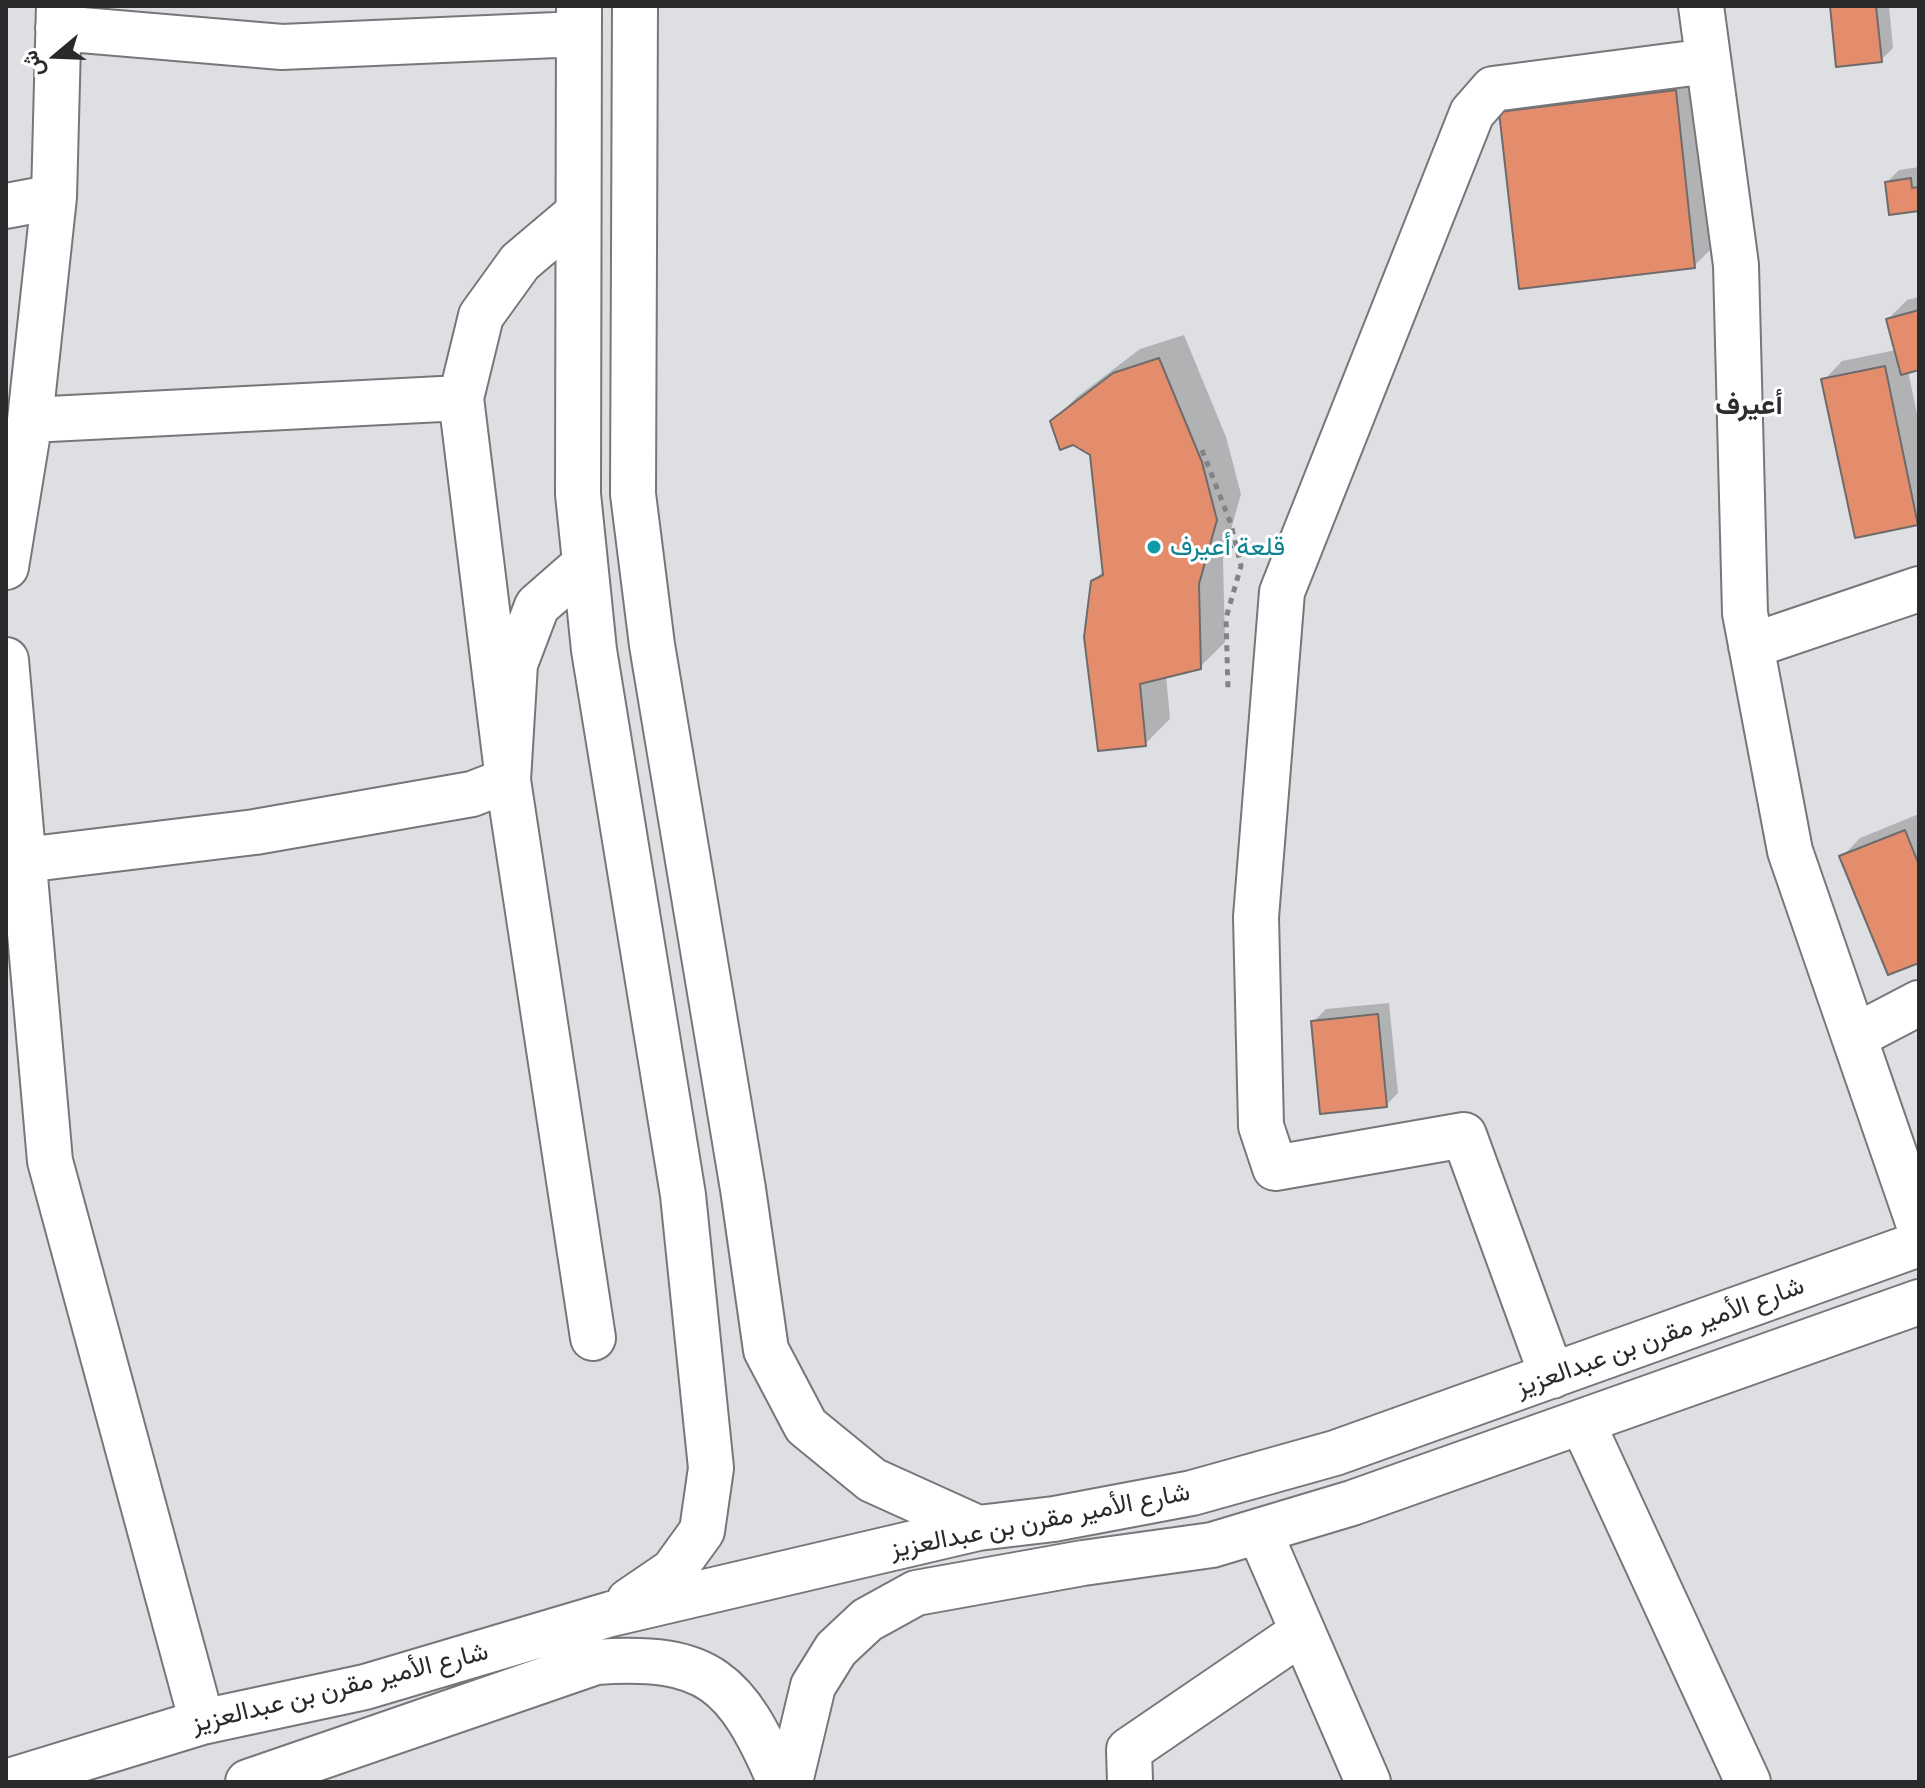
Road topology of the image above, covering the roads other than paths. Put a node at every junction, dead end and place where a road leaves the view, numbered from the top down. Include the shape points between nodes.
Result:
1 (635, 6) edge
2 (1701, 6) edge
3 (58, 17) edge
4 (579, 20) edge
5 (1708, 61) junction
6 (54, 197) junction
7 (6, 206) edge
8 (578, 213) junction
9 (461, 398) junction
10 (30, 420) junction
11 (585, 564) junction
12 (6, 567) edge
13 (1919, 589) edge
14 (1751, 646) junction
15 (6, 660) edge
16 (508, 780) junction
17 (24, 860) junction
18 (1919, 1003) edge
19 (1854, 1037) junction
20 (1919, 1225) edge
21 (1919, 1244) edge
22 (1919, 1302) edge
23 (593, 1338) dead end
24 (1552, 1376) junction
25 (1582, 1422) junction
26 (978, 1528) junction
27 (1259, 1531) junction
28 (611, 1614) junction
29 (1302, 1632) junction
30 (202, 1722) junction
31 (6, 1782) edge
32 (248, 1782) edge
33 (780, 1782) edge
34 (790, 1782) edge
35 (1130, 1782) edge
36 (1368, 1782) edge
37 (1748, 1782) edge

1 - 26 street via 633,494 652,645 766,1350 806,1426 872,1480
2 - 5 street
3 - 4 street via 282,47
3 - 6 street
4 - 8 street
5 - 14 street via 1736,265 1745,613
5 - 24 street via 1493,89 1472,113 1282,592 1256,917 1261,1126 1275,1168 1464,1135
6 - 7 street
6 - 10 street
8 - 9 street via 520,262 481,316
8 - 11 street via 578,494
9 - 10 street
9 - 16 street
10 - 12 street
11 - 16 street via 537,606 515,664
11 - 28 street via 594,650 683,1195 711,1468 702,1531 673,1571
13 - 14 street
14 - 19 street via 1790,851
15 - 17 street
16 - 17 street via 472,794 255,832
16 - 23 street
17 - 30 street via 50,1161
18 - 19 street
19 - 20 street
21 - 24 street, شارع الأمير مقرن بن عبدالعزيز
22 - 25 street, شارع الأمير مقرن بن عبدالعزيز
24 - 26 street, شارع الأمير مقرن بن عبدالعزيز via 1335,1453 1192,1493
25 - 27 street, شارع الأمير مقرن بن عبدالعزيز
25 - 37 street
26 - 28 street, شارع الأمير مقرن بن عبدالعزيز
27 - 29 street
27 - 34 street, شارع الأمير مقرن بن عبدالعزيز via 1212,1545 916,1593 867,1620 836,1649 813,1686
28 - 30 street, شارع الأمير مقرن بن عبدالعزيز via 365,1687
29 - 35 street via 1129,1750
29 - 36 street
30 - 31 street, شارع الأمير مقرن بن عبدالعزيز
32 - 33 street, شارع الأمير مقرن بن عبدالعزيز via 596,1662 670,1662 707,1675 741,1704

